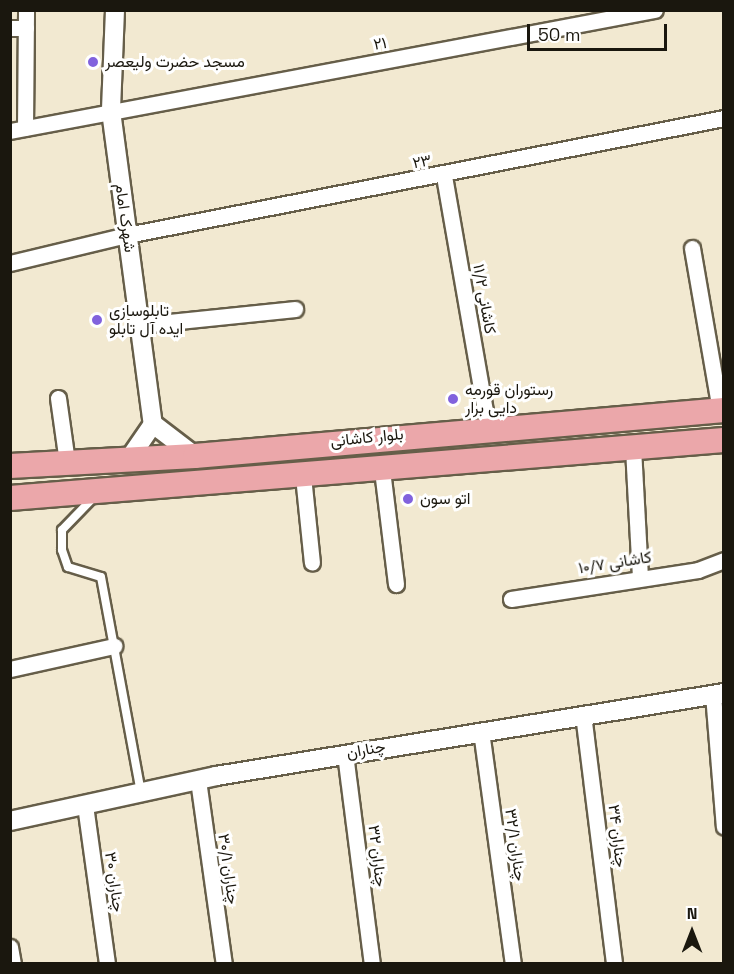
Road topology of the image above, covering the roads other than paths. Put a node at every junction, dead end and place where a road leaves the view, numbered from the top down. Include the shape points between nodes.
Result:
1 (26, 10) edge
2 (655, 10) edge
3 (119, 11) edge
4 (18, 28) edge
5 (111, 111) junction
6 (723, 118) edge
7 (18, 129) edge
8 (444, 176) junction
9 (127, 236) junction
10 (692, 248) dead end
11 (10, 263) edge
12 (295, 309) dead end
13 (140, 325) junction
14 (58, 398) dead end
15 (722, 410) edge
16 (632, 417) junction
17 (153, 424) junction
18 (488, 428) junction
19 (723, 440) edge
20 (633, 447) junction
21 (195, 456) junction
22 (129, 459) junction
23 (67, 462) junction
24 (10, 466) edge
25 (382, 470) junction
26 (303, 476) junction
27 (101, 490) junction
28 (10, 498) edge
29 (723, 560) edge
30 (312, 563) dead end
31 (640, 577) junction
32 (396, 584) dead end
33 (511, 599) dead end
34 (114, 646) junction
35 (10, 669) edge
36 (718, 694) edge
37 (583, 714) junction
38 (481, 731) junction
39 (345, 754) junction
40 (198, 780) junction
41 (141, 792) junction
42 (85, 805) junction
43 (10, 821) edge
44 (723, 827) edge
45 (10, 947) edge
46 (13, 963) edge
47 (107, 963) edge
48 (224, 963) edge
49 (372, 963) edge
50 (513, 963) edge
51 (614, 963) edge

1 - 4 street
2 - 5 street, ۲۱
3 - 5 street, شهرک امام
4 - 7 street
5 - 7 street, ۲۱
5 - 9 street, شهرک امام
6 - 8 street, ۲۳
8 - 9 street, ۲۳
8 - 18 street, ۱۱/۲ کاشانی
9 - 11 street, ۲۳
9 - 13 street, شهرک امام
10 - 15 street
12 - 13 street
13 - 17 street, شهرک امام
14 - 23 street
15 - 16 main road, بلوار کاشانی
16 - 18 main road, بلوار کاشانی
16 - 20 main road
17 - 21 street
17 - 22 street
18 - 21 main road, بلوار کاشانی
19 - 20 main road, بلوار کاشانی
20 - 25 main road, بلوار کاشانی
20 - 31 street
21 - 22 main road, بلوار کاشانی
22 - 23 main road, بلوار کاشانی
23 - 24 main road, بلوار کاشانی
25 - 26 main road, بلوار کاشانی
25 - 32 street
26 - 27 main road, بلوار کاشانی
26 - 30 street
27 - 28 main road, بلوار کاشانی
27 - 34 lane via 62,530 62,549 68,567 101,577
29 - 31 street, ۱۰/۷ کاشانی via 698,570
31 - 33 street, ۱۰/۷ کاشانی
34 - 35 street
34 - 41 lane
36 - 37 street, چناران
36 - 44 street
37 - 38 street, چناران
37 - 51 street, چناران ۳۴
38 - 39 street, چناران
38 - 50 street, چناران ۳۲/۱
39 - 40 street, چناران
39 - 49 street, چناران ۳۲
40 - 41 street, چناران
40 - 48 street, چناران ۳۰/۱
41 - 42 street, چناران
42 - 43 street, چناران
42 - 47 street, چناران ۳۰
45 - 46 street

